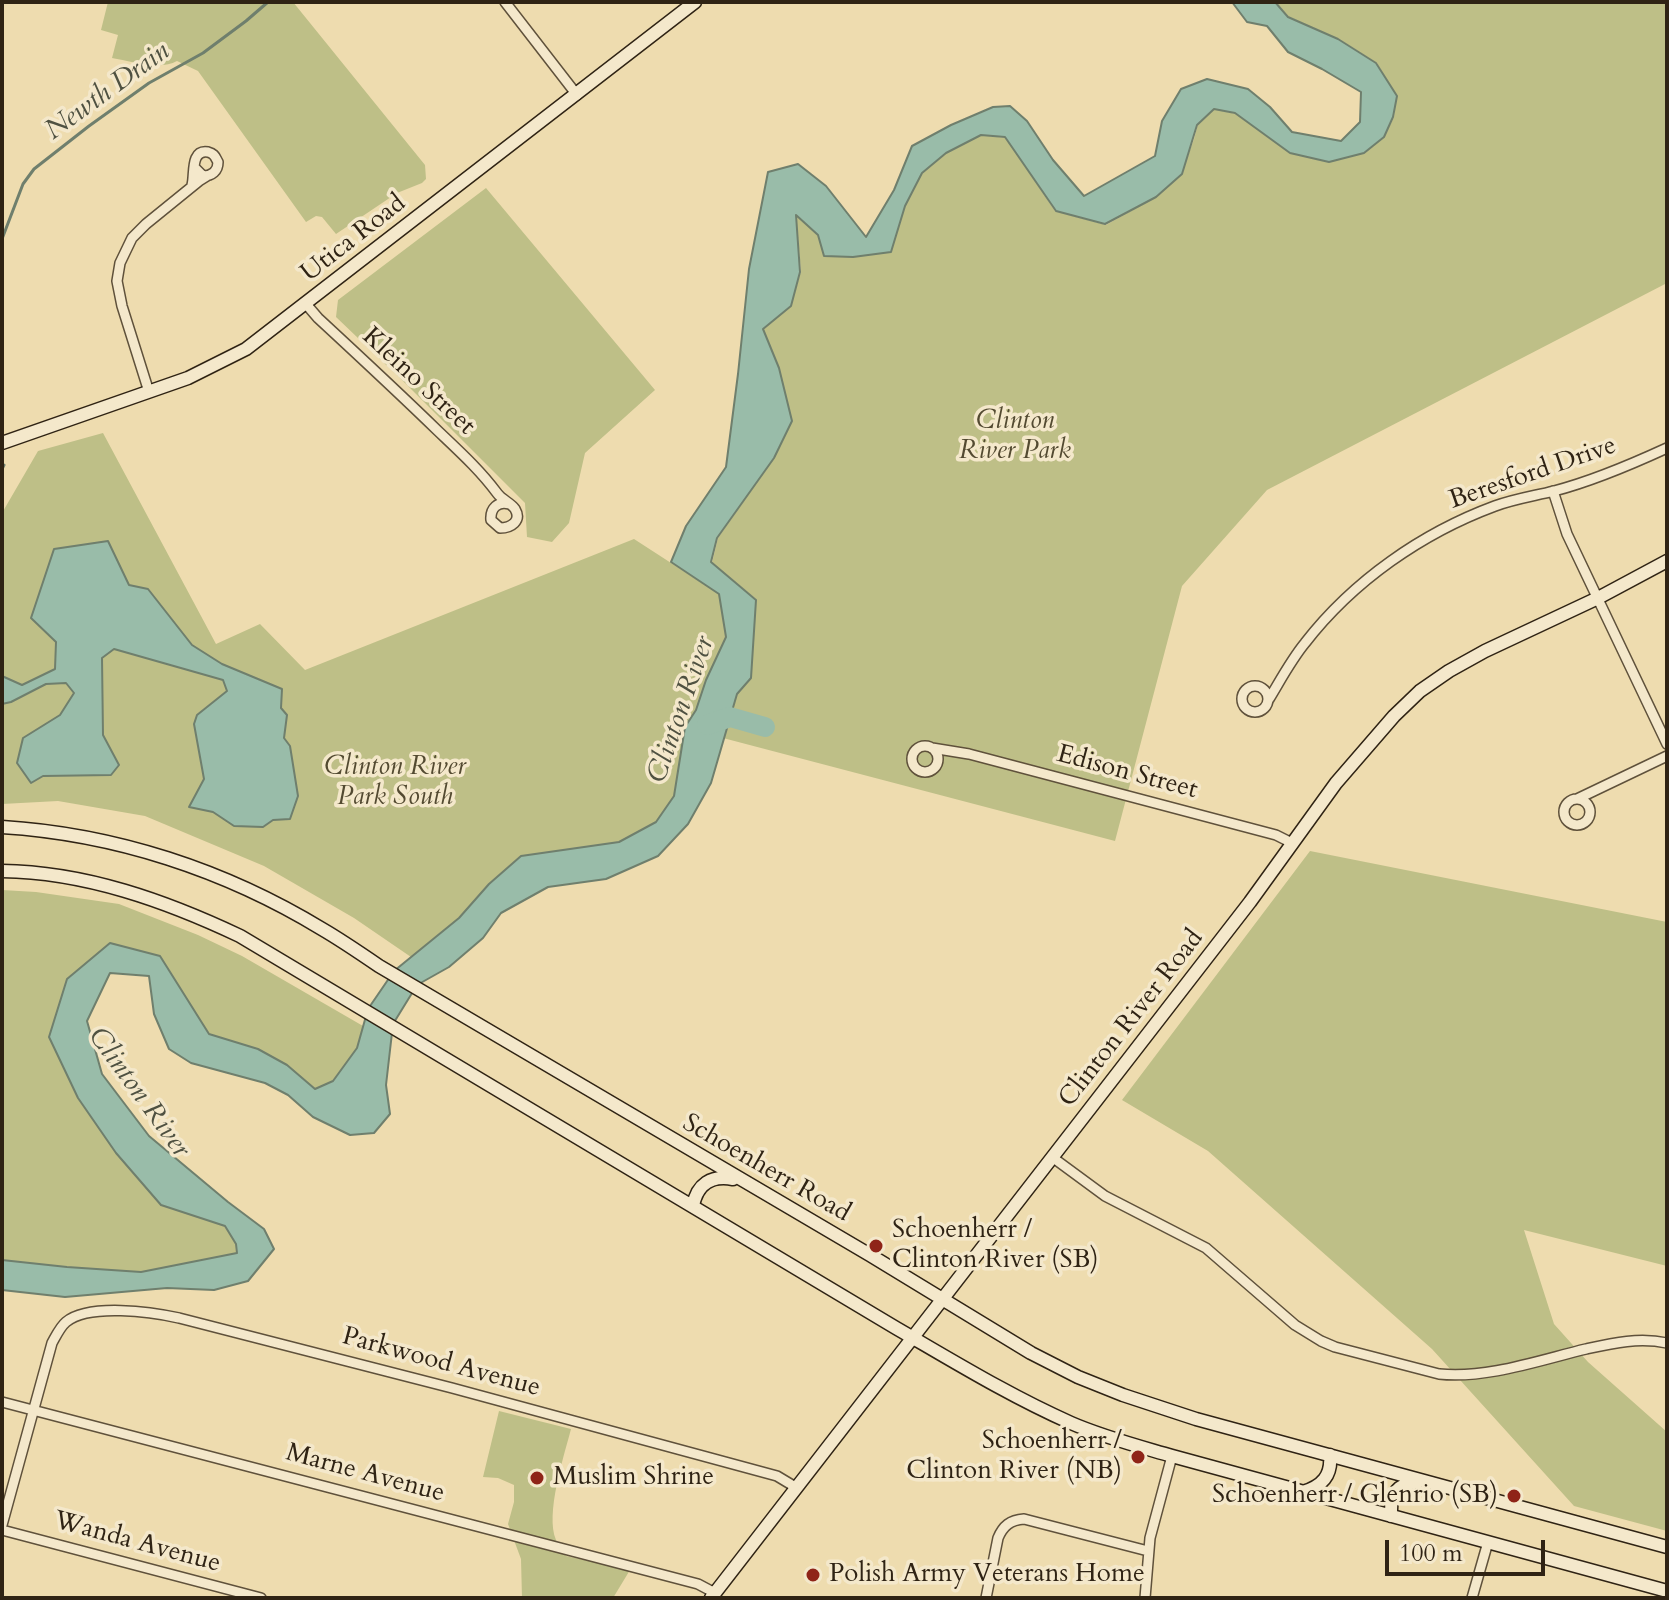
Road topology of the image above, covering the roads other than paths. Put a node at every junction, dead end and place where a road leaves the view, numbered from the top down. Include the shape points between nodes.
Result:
1 (505, 2) edge
2 (695, 2) edge
3 (577, 95) junction
4 (195, 168) junction
5 (207, 176) junction
6 (192, 185) junction
7 (306, 304) junction
8 (149, 392) junction
9 (2, 443) edge
10 (1667, 448) edge
11 (1553, 491) junction
12 (498, 495) junction
13 (509, 504) junction
14 (494, 508) junction
15 (1667, 561) edge
16 (1598, 598) junction
17 (1280, 680) junction
18 (1259, 686) junction
19 (1269, 699) junction
20 (1667, 744) edge
21 (932, 748) junction
22 (950, 751) junction
23 (1667, 756) edge
24 (937, 763) junction
25 (1592, 793) junction
26 (1577, 799) junction
27 (1590, 810) junction
28 (2, 827) edge
29 (1292, 843) junction
30 (2, 871) edge
31 (1052, 1157) junction
32 (742, 1180) junction
33 (693, 1206) junction
34 (943, 1300) junction
35 (914, 1338) junction
36 (1667, 1343) edge
37 (2, 1402) edge
38 (33, 1410) junction
39 (1330, 1455) junction
40 (1172, 1456) junction
41 (1421, 1481) junction
42 (797, 1488) junction
43 (1303, 1492) junction
44 (1391, 1516) junction
45 (2, 1528) edge
46 (1488, 1542) junction
47 (1667, 1547) edge
48 (1148, 1551) junction
49 (1667, 1591) edge
50 (713, 1596) edge
51 (261, 1598) edge
52 (986, 1598) edge
53 (1145, 1598) edge
54 (1472, 1598) edge

1 - 3 street
2 - 3 main road, Utica Road
3 - 7 main road, Utica Road
4 - 5 street
4 - 5 street via 199,154 214,155 218,166
4 - 6 street
5 - 6 street
6 - 8 street via 132,238 120,263 122,306
7 - 8 main road, Utica Road via 246,349
7 - 12 street, Kleino Street
8 - 9 main road, Utica Road
10 - 11 street, Beresford Drive
11 - 16 street
11 - 17 street, Beresford Drive via 1463,519 1384,566 1314,632
12 - 13 street, Kleino Street
12 - 14 street
13 - 14 street
13 - 14 street via 517,518 505,529 491,520
15 - 16 main road, Clinton River Road
16 - 20 street
16 - 29 main road, Clinton River Road via 1485,651 1420,691 1377,734
17 - 18 street
17 - 19 street, Beresford Drive
18 - 19 street
18 - 19 street via 1244,693 1244,705 1258,712
21 - 22 street, Edison Street
21 - 24 street
21 - 24 street via 916,749 914,765 928,771
22 - 24 street
22 - 29 street, Edison Street
23 - 25 street
25 - 26 street
25 - 27 street
26 - 27 street
26 - 27 street via 1566,805 1567,821 1582,824
28 - 32 main road, Schoenherr Road via 99,840 243,887 321,928
29 - 31 main road, Clinton River Road
30 - 33 main road via 88,882 167,905 240,936
31 - 34 main road, Clinton River Road
31 - 36 street via 1105,1196 1206,1248 1295,1325 1335,1347 1453,1376 1615,1342
32 - 33 main road via 707,1181
32 - 34 main road, Schoenherr Road
33 - 35 main road
34 - 35 main road, Clinton River Road
34 - 39 main road, Schoenherr Road via 1078,1377 1196,1419
35 - 40 main road via 1063,1419
35 - 42 main road, Clinton River Road
37 - 38 street, Marne Avenue
38 - 42 street, Parkwood Avenue via 48,1351 68,1320 99,1312 150,1312 777,1476
38 - 45 street
38 - 50 street, Marne Avenue via 698,1584
39 - 41 main road, Schoenherr Road
39 - 43 main road via 1326,1479
40 - 43 main road
40 - 48 street
41 - 44 main road via 1395,1491
41 - 47 main road, Schoenherr Road
42 - 50 main road, Clinton River Road
43 - 44 main road
44 - 46 main road
45 - 51 street, Wanda Avenue
46 - 49 main road
46 - 54 street
48 - 52 street via 1015,1520 998,1538
48 - 53 street

